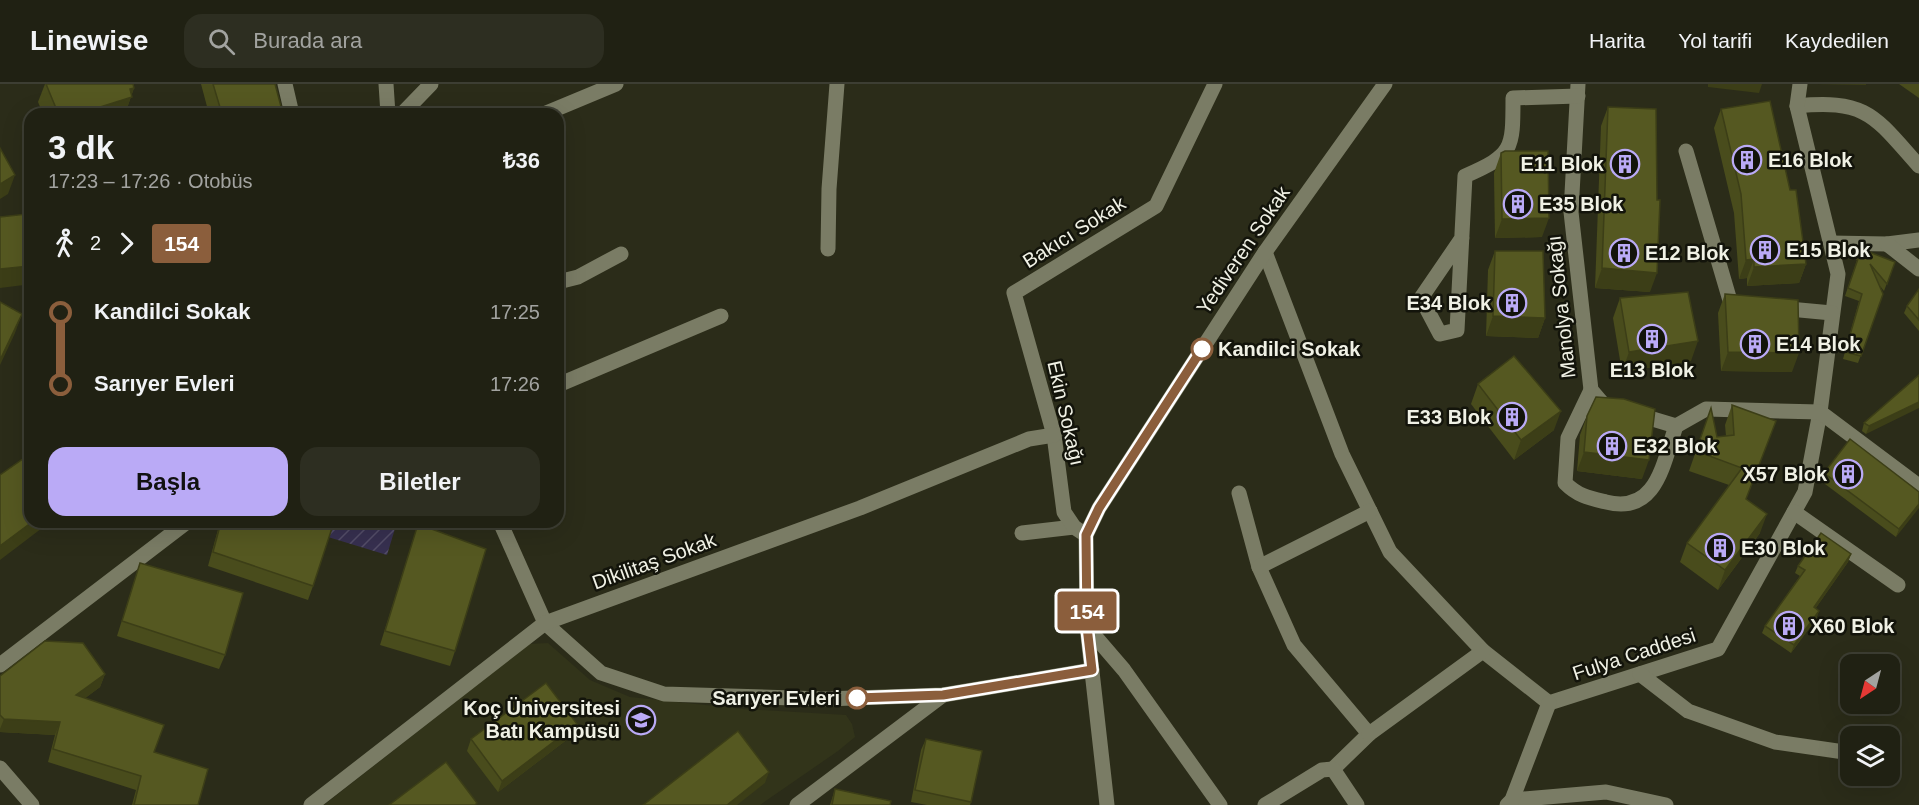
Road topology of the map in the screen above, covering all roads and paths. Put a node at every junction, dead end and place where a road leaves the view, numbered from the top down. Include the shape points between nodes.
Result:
1 (285, 84) edge
2 (386, 84) edge
3 (431, 84) edge
4 (615, 84) edge
5 (837, 84) edge
6 (1215, 84) edge
7 (1385, 84) edge
8 (1800, 84) edge
9 (1578, 90) edge
10 (1511, 91) edge
11 (1797, 106) junction
12 (291, 108) edge
13 (388, 108) edge
14 (408, 108) edge
15 (558, 108) edge
16 (1686, 151) dead end
17 (1919, 166) edge
18 (1462, 238) junction
19 (1919, 240) edge
20 (1831, 243) junction
21 (1887, 244) junction
22 (828, 249) dead end
23 (1265, 252) junction
24 (621, 254) dead end
25 (1919, 268) edge
26 (564, 280) edge
27 (1014, 293) joint
28 (1833, 313) junction
29 (721, 316) dead end
30 (564, 382) edge
31 (1591, 390) junction
32 (1820, 412) junction
33 (1676, 426) junction
34 (1054, 435) junction
35 (1919, 486) edge
36 (1239, 493) dead end
37 (1370, 511) junction
38 (1794, 512) junction
39 (179, 528) edge
40 (503, 528) edge
41 (1080, 531) junction
42 (1022, 533) dead end
43 (1259, 567) junction
44 (1898, 585) dead end
45 (545, 623) junction
46 (1087, 627) junction
47 (1483, 651) junction
48 (0, 665) edge
49 (1092, 670) junction
50 (1640, 674) junction
51 (943, 695) junction
52 (1549, 703) junction
53 (1369, 734) junction
54 (1840, 751) edge
55 (0, 768) edge
56 (1333, 769) junction
57 (1509, 803) edge
58 (32, 805) edge
59 (311, 805) edge
60 (797, 805) edge
61 (1107, 805) edge
62 (1220, 805) edge
63 (1265, 805) edge
64 (1357, 805) edge
65 (1666, 805) edge

1 - 12 street
2 - 13 street
3 - 14 street
4 - 15 street
5 - 22 street
6 - 27 street, Bakıcı Sokak via 1156,206
7 - 23 street, Yediveren Sokak
8 - 11 street, Fulya Caddesi
9 - 10 street
9 - 31 street, Manolya Sokağı via 1571,212
10 - 18 street via 1513,128 1506,151 1502,158 1465,176
11 - 17 street via 1832,103 1869,113
11 - 20 street, Fulya Caddesi
16 - 28 street via 1731,304
18 - 18 street via 1421,298 1440,334 1457,330
19 - 21 street
20 - 21 street
20 - 28 street, Fulya Caddesi via 1838,274
21 - 25 street
23 - 37 street via 1342,454
23 - 41 street, Yediveren Sokak via 1099,508
24 - 26 street
27 - 34 street, Ekin Sokağı
28 - 32 street, Fulya Caddesi
29 - 30 street
31 - 33 street, Manolya Sokağı via 1603,404
31 - 33 street via 1568,438 1565,483 1578,495 1620,506 1646,497 1657,481
32 - 33 street via 1706,409
32 - 35 street
32 - 38 street, Fulya Caddesi via 1805,492
34 - 41 street, Ekin Sokağı via 1064,512
34 - 45 street, Dikilitaş Sokak via 1029,439 860,508
36 - 43 street
37 - 43 street
37 - 47 street via 1390,552
38 - 44 street
38 - 50 street, Fulya Caddesi via 1718,650
39 - 48 street
40 - 45 street
41 - 42 street
41 - 46 street
43 - 53 street via 1294,645
45 - 51 street via 601,673 664,694 824,699
45 - 59 street, Dikilitaş Sokak
46 - 49 street
46 - 62 street via 1124,670
47 - 52 street
47 - 53 street
49 - 51 street
49 - 61 street
50 - 52 street, Fulya Caddesi
50 - 54 street via 1688,711 1775,742
51 - 60 street
52 - 57 street
53 - 56 street
55 - 58 street
56 - 63 street via 1322,770
56 - 64 street
57 - 65 street via 1606,792

